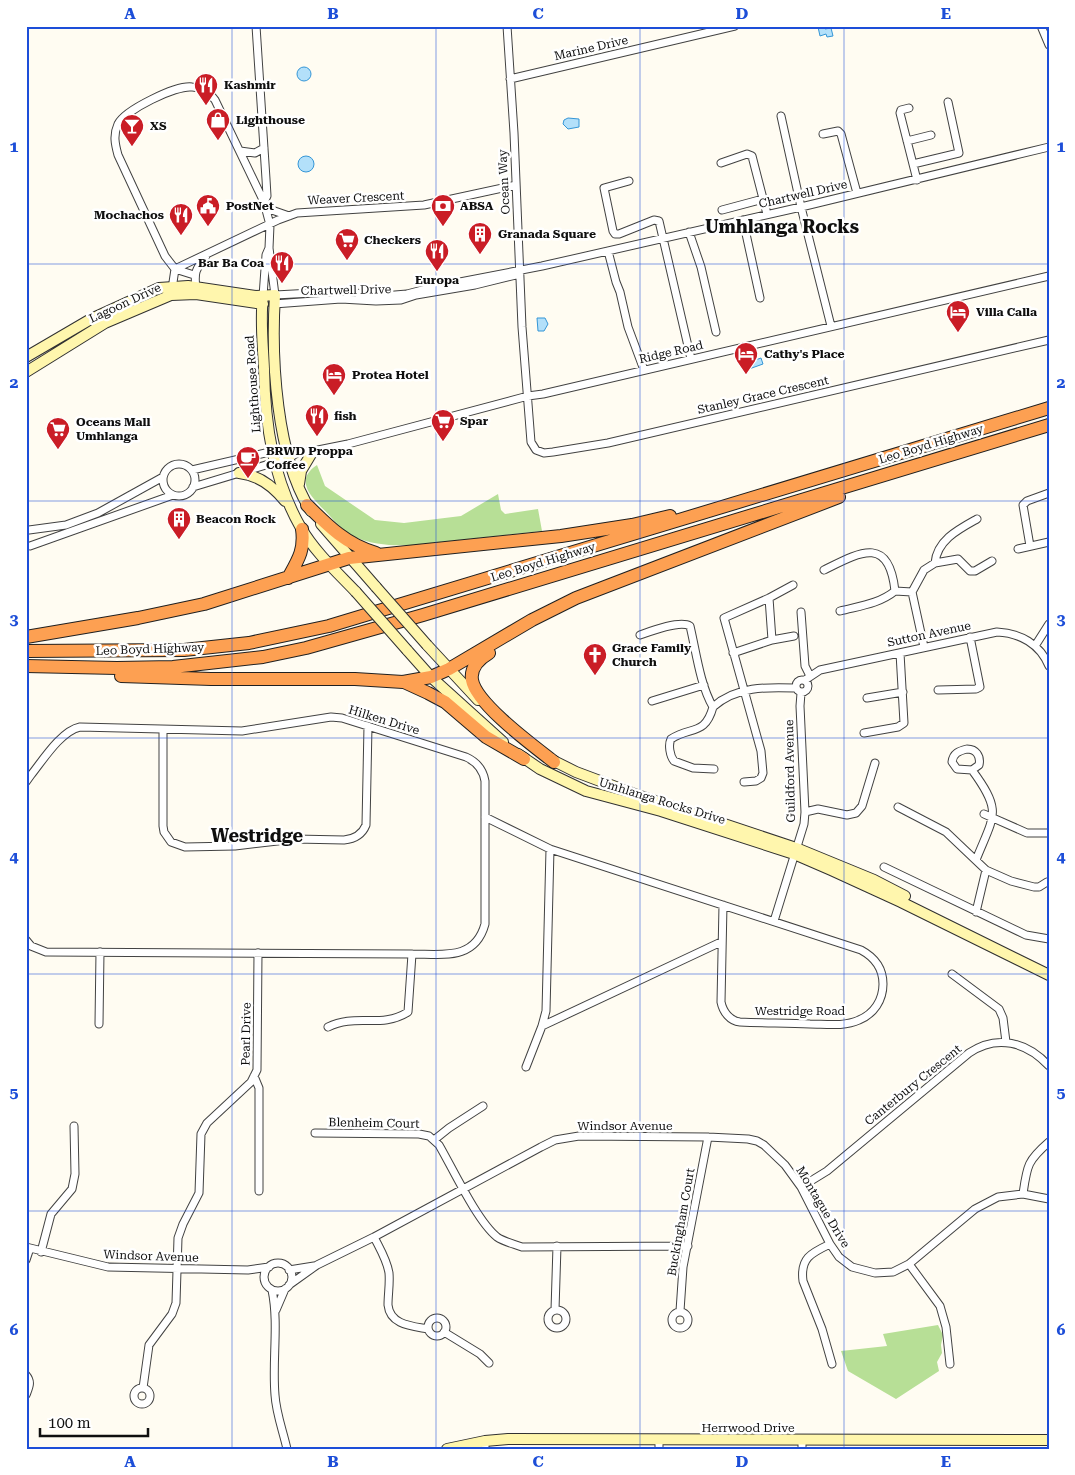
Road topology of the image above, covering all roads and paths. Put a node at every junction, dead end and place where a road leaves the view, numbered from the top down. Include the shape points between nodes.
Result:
1 (256, 26) edge
2 (507, 26) edge
3 (736, 26) edge
4 (1041, 26) edge
5 (1049, 46) edge
6 (510, 79) junction
7 (948, 102) dead end
8 (910, 108) dead end
9 (781, 116) dead end
10 (824, 134) dead end
11 (931, 135) dead end
12 (907, 141) junction
13 (264, 148) junction
14 (1049, 148) edge
15 (240, 151) junction
16 (721, 163) dead end
17 (913, 164) junction
18 (917, 180) junction
19 (629, 182) dead end
20 (516, 185) junction
21 (857, 193) junction
22 (763, 199) junction
23 (265, 205) junction
24 (801, 207) junction
25 (722, 210) dead end
26 (767, 214) junction
27 (290, 216) junction
28 (743, 220) junction
29 (270, 225) junction
30 (689, 232) junction
31 (664, 238) junction
32 (269, 248) junction
33 (608, 251) junction
34 (206, 256) junction
35 (175, 269) junction
36 (519, 272) junction
37 (194, 275) junction
38 (1049, 276) edge
39 (172, 290) junction
40 (196, 290) junction
41 (760, 298) dead end
42 (275, 299) junction
43 (263, 300) junction
44 (240, 301) junction
45 (126, 302) junction
46 (130, 312) junction
47 (831, 326) junction
48 (262, 327) junction
49 (716, 332) dead end
50 (68, 333) junction
51 (1049, 340) edge
52 (74, 342) junction
53 (27, 357) edge
54 (691, 359) junction
55 (30, 370) edge
56 (644, 370) junction
57 (528, 396) junction
58 (1049, 408) edge
59 (1049, 425) edge
60 (312, 451) junction
61 (288, 453) junction
62 (273, 458) junction
63 (938, 459) junction
64 (854, 467) junction
65 (192, 470) junction
66 (239, 473) junction
67 (163, 477) junction
68 (193, 487) junction
69 (299, 490) junction
70 (1049, 493) edge
71 (174, 496) junction
72 (307, 505) junction
73 (294, 512) junction
74 (977, 519) dead end
75 (302, 528) junction
76 (28, 529) edge
77 (1049, 542) edge
78 (1030, 546) junction
79 (28, 548) edge
80 (1018, 549) dead end
81 (382, 554) junction
82 (349, 558) junction
83 (992, 561) dead end
84 (935, 563) junction
85 (328, 564) junction
86 (824, 570) dead end
87 (288, 578) junction
88 (793, 585) dead end
89 (895, 591) junction
90 (912, 592) junction
91 (576, 598) junction
92 (769, 598) junction
93 (840, 611) dead end
94 (801, 612) dead end
95 (1049, 624) edge
96 (640, 635) dead end
97 (794, 636) dead end
98 (26, 637) edge
99 (970, 637) junction
100 (772, 640) junction
101 (1035, 646) junction
102 (924, 647) junction
103 (26, 651) edge
104 (732, 653) junction
105 (900, 653) junction
106 (26, 666) edge
107 (1049, 666) edge
108 (450, 669) junction
109 (26, 673) edge
110 (431, 677) junction
111 (808, 678) junction
112 (403, 682) junction
113 (704, 685) junction
114 (798, 690) junction
115 (938, 690) dead end
116 (744, 691) junction
117 (903, 692) junction
118 (867, 698) dead end
119 (652, 701) dead end
120 (714, 707) junction
121 (368, 726) junction
122 (163, 730) junction
123 (864, 733) dead end
124 (524, 758) junction
125 (554, 762) junction
126 (875, 763) dead end
127 (714, 769) dead end
128 (972, 770) dead end
129 (26, 782) edge
130 (744, 782) dead end
131 (898, 806) dead end
132 (805, 812) junction
133 (984, 814) dead end
134 (485, 816) junction
135 (993, 818) junction
136 (1049, 833) edge
137 (550, 849) junction
138 (795, 851) junction
139 (976, 860) junction
140 (884, 867) dead end
141 (986, 870) junction
142 (1047, 882) dead end
143 (723, 905) junction
144 (976, 912) junction
145 (774, 921) junction
146 (1049, 939) edge
147 (26, 940) edge
148 (721, 942) junction
149 (100, 952) junction
150 (258, 953) junction
151 (412, 954) junction
152 (1049, 968) edge
153 (952, 974) dead end
154 (1049, 974) edge
155 (99, 1024) dead end
156 (542, 1026) junction
157 (328, 1027) dead end
158 (1006, 1042) junction
159 (1049, 1066) edge
160 (526, 1067) dead end
161 (254, 1076) junction
162 (483, 1106) dead end
163 (74, 1126) dead end
164 (315, 1133) dead end
165 (708, 1137) junction
166 (434, 1140) junction
167 (1049, 1142) edge
168 (800, 1187) junction
169 (463, 1188) junction
170 (259, 1190) dead end
171 (1023, 1194) junction
172 (1049, 1200) edge
173 (374, 1238) junction
174 (830, 1244) junction
175 (557, 1246) junction
176 (688, 1246) junction
177 (28, 1248) edge
178 (41, 1252) junction
179 (26, 1260) edge
180 (909, 1264) junction
181 (317, 1265) junction
182 (269, 1267) junction
183 (177, 1269) junction
184 (248, 1270) junction
185 (290, 1270) junction
186 (264, 1279) junction
187 (287, 1287) junction
188 (272, 1290) junction
189 (276, 1310) junction
190 (555, 1310) dead end
191 (680, 1312) dead end
192 (428, 1328) junction
193 (444, 1332) junction
194 (488, 1363) dead end
195 (832, 1364) dead end
196 (950, 1364) dead end
197 (26, 1375) edge
198 (143, 1388) dead end
199 (26, 1395) edge
200 (1049, 1440) edge
201 (659, 1444) edge
202 (485, 1445) edge
203 (789, 1445) edge
204 (802, 1445) edge
205 (287, 1449) edge
206 (447, 1449) edge

1 - 13 street
2 - 6 street, Ocean Way
3 - 6 street, Marine Drive
4 - 5 street
6 - 20 street, Ocean Way
7 - 17 street via 959,153
8 - 12 street via 900,113
9 - 24 street
10 - 21 street via 838,131 841,134
11 - 12 street
12 - 17 street
13 - 15 street via 255,153
13 - 23 street
14 - 18 street, Chartwell Drive
15 - 23 street
15 - 35 street via 215,100 199,88 186,86 163,95 133,110 118,123 114,137 118,154 165,256
16 - 22 street via 747,154 752,156
17 - 18 street
18 - 21 street, Chartwell Drive
19 - 31 street via 604,188 613,231 619,234 656,220
20 - 27 street, Weaver Crescent via 424,206 303,212
20 - 36 street, Ocean Way
21 - 24 street, Chartwell Drive
22 - 25 street
22 - 26 street
23 - 27 street
23 - 29 street, Lighthouse Road
24 - 26 street, Chartwell Drive
24 - 47 street
26 - 28 street, Chartwell Drive
27 - 29 street, Weaver Crescent
28 - 30 street, Chartwell Drive
28 - 41 street
29 - 32 street, Lighthouse Road
29 - 34 street, Weaver Crescent
30 - 31 street, Chartwell Drive
30 - 49 street
31 - 33 street, Chartwell Drive
31 - 54 street
32 - 42 street, Lighthouse Road
32 - 43 street, Lighthouse Road
33 - 36 street, Chartwell Drive
33 - 56 street via 628,327
34 - 35 street, Weaver Crescent
34 - 37 street
35 - 37 street
35 - 39 street
36 - 42 street, Chartwell Drive via 401,300
36 - 57 street, Ocean Way
37 - 40 street
38 - 47 street, Ridge Road
39 - 40 street, Lagoon Drive
39 - 45 street, Lagoon Drive via 159,288
39 - 46 street, Lagoon Drive
40 - 43 street, Lagoon Drive
40 - 44 street, Lagoon Drive
42 - 43 street, Lagoon Drive
42 - 61 street, Lighthouse Road via 276,377
43 - 44 street, Lagoon Drive
43 - 48 street, Lighthouse Road
44 - 48 street via 252,309
45 - 46 street
45 - 50 street, Lagoon Drive
46 - 52 street, Lagoon Drive
47 - 54 street, Ridge Road
48 - 62 street, Lighthouse Road via 265,410
50 - 52 street
50 - 53 street, Lagoon Drive
51 - 57 street, Stanley Grace Crescent via 553,452 540,452 533,447
52 - 55 street, Lagoon Drive
53 - 55 street
54 - 56 street, Ridge Road
56 - 57 street, Ridge Road
57 - 60 street, Ridge Road
58 - 64 highway, Leo Boyd Highway
59 - 63 highway, Leo Boyd Highway
60 - 61 street, Ridge Road
60 - 69 street via 301,470
61 - 62 street
61 - 69 street, Lighthouse Road
62 - 65 street
62 - 66 street
62 - 73 street, Lighthouse Road
63 - 91 highway
63 - 106 highway, Leo Boyd Highway via 432,613 306,648 263,657 172,667
64 - 81 highway via 624,526 525,541
64 - 103 highway, Leo Boyd Highway via 437,595 305,632 249,643 184,650
65 - 67 street via 184,464 175,464 167,468
65 - 68 street via 195,478
66 - 68 street
66 - 73 street via 270,485
67 - 71 street via 166,490
67 - 76 street via 98,513 66,525
68 - 71 street via 183,496
69 - 72 street, Lighthouse Road
70 - 78 street via 1023,505
71 - 79 street
72 - 81 highway via 347,541
72 - 82 street, Lighthouse Road
73 - 75 street, Lighthouse Road
74 - 84 street via 950,536 939,549
75 - 85 street, Lighthouse Road
75 - 87 highway via 302,549
76 - 79 street via 32,538
77 - 78 street
78 - 80 street
81 - 82 highway
82 - 85 highway
82 - 108 street, Umhlanga Rocks Drive, bridge
83 - 84 street via 972,571 958,559
84 - 90 street via 924,570
85 - 87 highway
85 - 110 street, Umhlanga Rocks Drive, bridge
86 - 89 street via 852,556 875,552 891,569
87 - 98 highway via 204,604
88 - 92 street
89 - 90 street
89 - 93 street via 877,602
90 - 102 street
91 - 108 highway
91 - 125 highway via 482,657 472,673 474,687 489,706 516,733
92 - 100 street
92 - 104 street via 724,618
94 - 111 street
95 - 101 street
96 - 113 street via 688,624
97 - 100 street
99 - 101 street, Sutton Avenue via 1008,632
99 - 102 street, Sutton Avenue
99 - 115 street via 980,686 976,689
100 - 104 street
101 - 107 street, Sutton Avenue
102 - 105 street, Sutton Avenue
104 - 116 street
105 - 111 street, Sutton Avenue via 820,670
105 - 117 street
108 - 110 highway
108 - 125 street, Umhlanga Rocks Drive via 504,727
109 - 112 highway
110 - 112 highway
110 - 124 street, Umhlanga Rocks Drive
111 - 114 street, Sutton Avenue via 798,680
112 - 124 highway via 445,702 486,737
113 - 119 street
113 - 120 street
114 - 116 street via 762,687
114 - 132 street, Guildford Avenue
116 - 120 street via 731,695
116 - 130 street via 761,751 763,774 759,780
117 - 118 street
117 - 123 street via 903,724
120 - 127 street via 707,722 671,739 670,744 674,761
121 - 122 street, Hilken Drive via 331,717 242,732
121 - 122 street via 366,825 361,833 344,840 295,839 242,846 184,847 171,842 164,832
121 - 134 street, Hilken Drive via 473,761 484,776
122 - 129 street, Hilken Drive via 74,728 64,735
124 - 138 street, Umhlanga Rocks Drive via 586,791
125 - 138 street, Umhlanga Rocks Drive
126 - 132 street via 862,806 856,813 847,815 818,808
128 - 135 street via 992,801
131 - 139 street via 946,832
132 - 138 street, Guildford Avenue
133 - 135 street
134 - 137 street, Westridge Road
134 - 151 street, Hilken Drive via 482,934 472,946 459,952
135 - 136 street via 1027,833
135 - 139 street
137 - 143 street, Westridge Road
137 - 156 street via 547,992
138 - 145 street
138 - 152 street, Umhlanga Rocks Drive via 874,880
138 - 154 street, Umhlanga Rocks Drive
139 - 141 street
140 - 144 street
141 - 142 street via 1034,887
141 - 144 street
143 - 145 street, Westridge Road
143 - 148 street, Westridge Road
144 - 146 street via 1026,935
145 - 148 street, Westridge Road via 867,953 878,965 882,977 882,993 876,1007 860,1020 840,1024 736,1022 721,1005
147 - 149 street, Hilken Drive via 31,946 46,952
148 - 156 street
149 - 150 street, Hilken Drive
149 - 155 street
150 - 151 street, Hilken Drive
150 - 161 street, Pearl Drive via 258,1063
151 - 157 street via 408,1012 392,1020 347,1020
153 - 158 street via 999,1009
156 - 160 street
158 - 159 street, Canterbury Crescent via 1027,1048
158 - 168 street, Canterbury Crescent via 984,1045 969,1053 827,1171
161 - 170 street via 260,1088
161 - 183 street, Pearl Drive via 212,1117 200,1134 198,1193 180,1230
162 - 166 street
163 - 178 street via 75,1174 72,1189 48,1221
164 - 166 street, Blenheim Court via 411,1133
165 - 168 street, Montague Drive via 748,1139 764,1145 779,1158
165 - 169 street, Windsor Avenue via 566,1137
165 - 176 street, Buckingham Court
166 - 169 street, Blenheim Court via 440,1145
167 - 171 street via 1034,1154 1030,1162
168 - 174 street, Montague Drive
169 - 173 street, Windsor Avenue
169 - 175 street via 484,1224 497,1237 522,1247
171 - 172 street, Montague Drive
171 - 180 street, Montague Drive via 998,1197 975,1209
173 - 181 street, Windsor Avenue
173 - 192 street via 387,1264 390,1281 388,1306 394,1318 407,1325
174 - 180 street, Montague Drive via 852,1267 867,1272 885,1273
174 - 195 street via 808,1257 802,1275
175 - 176 street
175 - 190 street
176 - 191 street, Buckingham Court
177 - 178 street, Windsor Avenue
177 - 179 street
178 - 183 street, Windsor Avenue via 108,1268
180 - 196 street via 940,1306
181 - 185 street, Windsor Avenue
181 - 187 street, Windsor Avenue
182 - 184 street, Windsor Avenue
182 - 185 street via 278,1264
182 - 186 street
183 - 184 street, Windsor Avenue
183 - 198 street, Pearl Drive via 175,1309 149,1345
184 - 186 street, Windsor Avenue
185 - 187 street via 292,1278
186 - 188 street
187 - 188 street via 281,1291
187 - 189 street
188 - 189 street
189 - 205 street via 275,1398
192 - 193 street via 433,1336
192 - 193 street via 431,1320 440,1319 445,1326
193 - 194 street via 480,1354
197 - 199 street via 30,1386
200 - 204 street, Herrwood Drive
201 - 202 street, Herrwood Drive via 508,1439
201 - 203 street, Herrwood Drive
202 - 206 street, Herrwood Drive
203 - 204 street, Herrwood Drive

